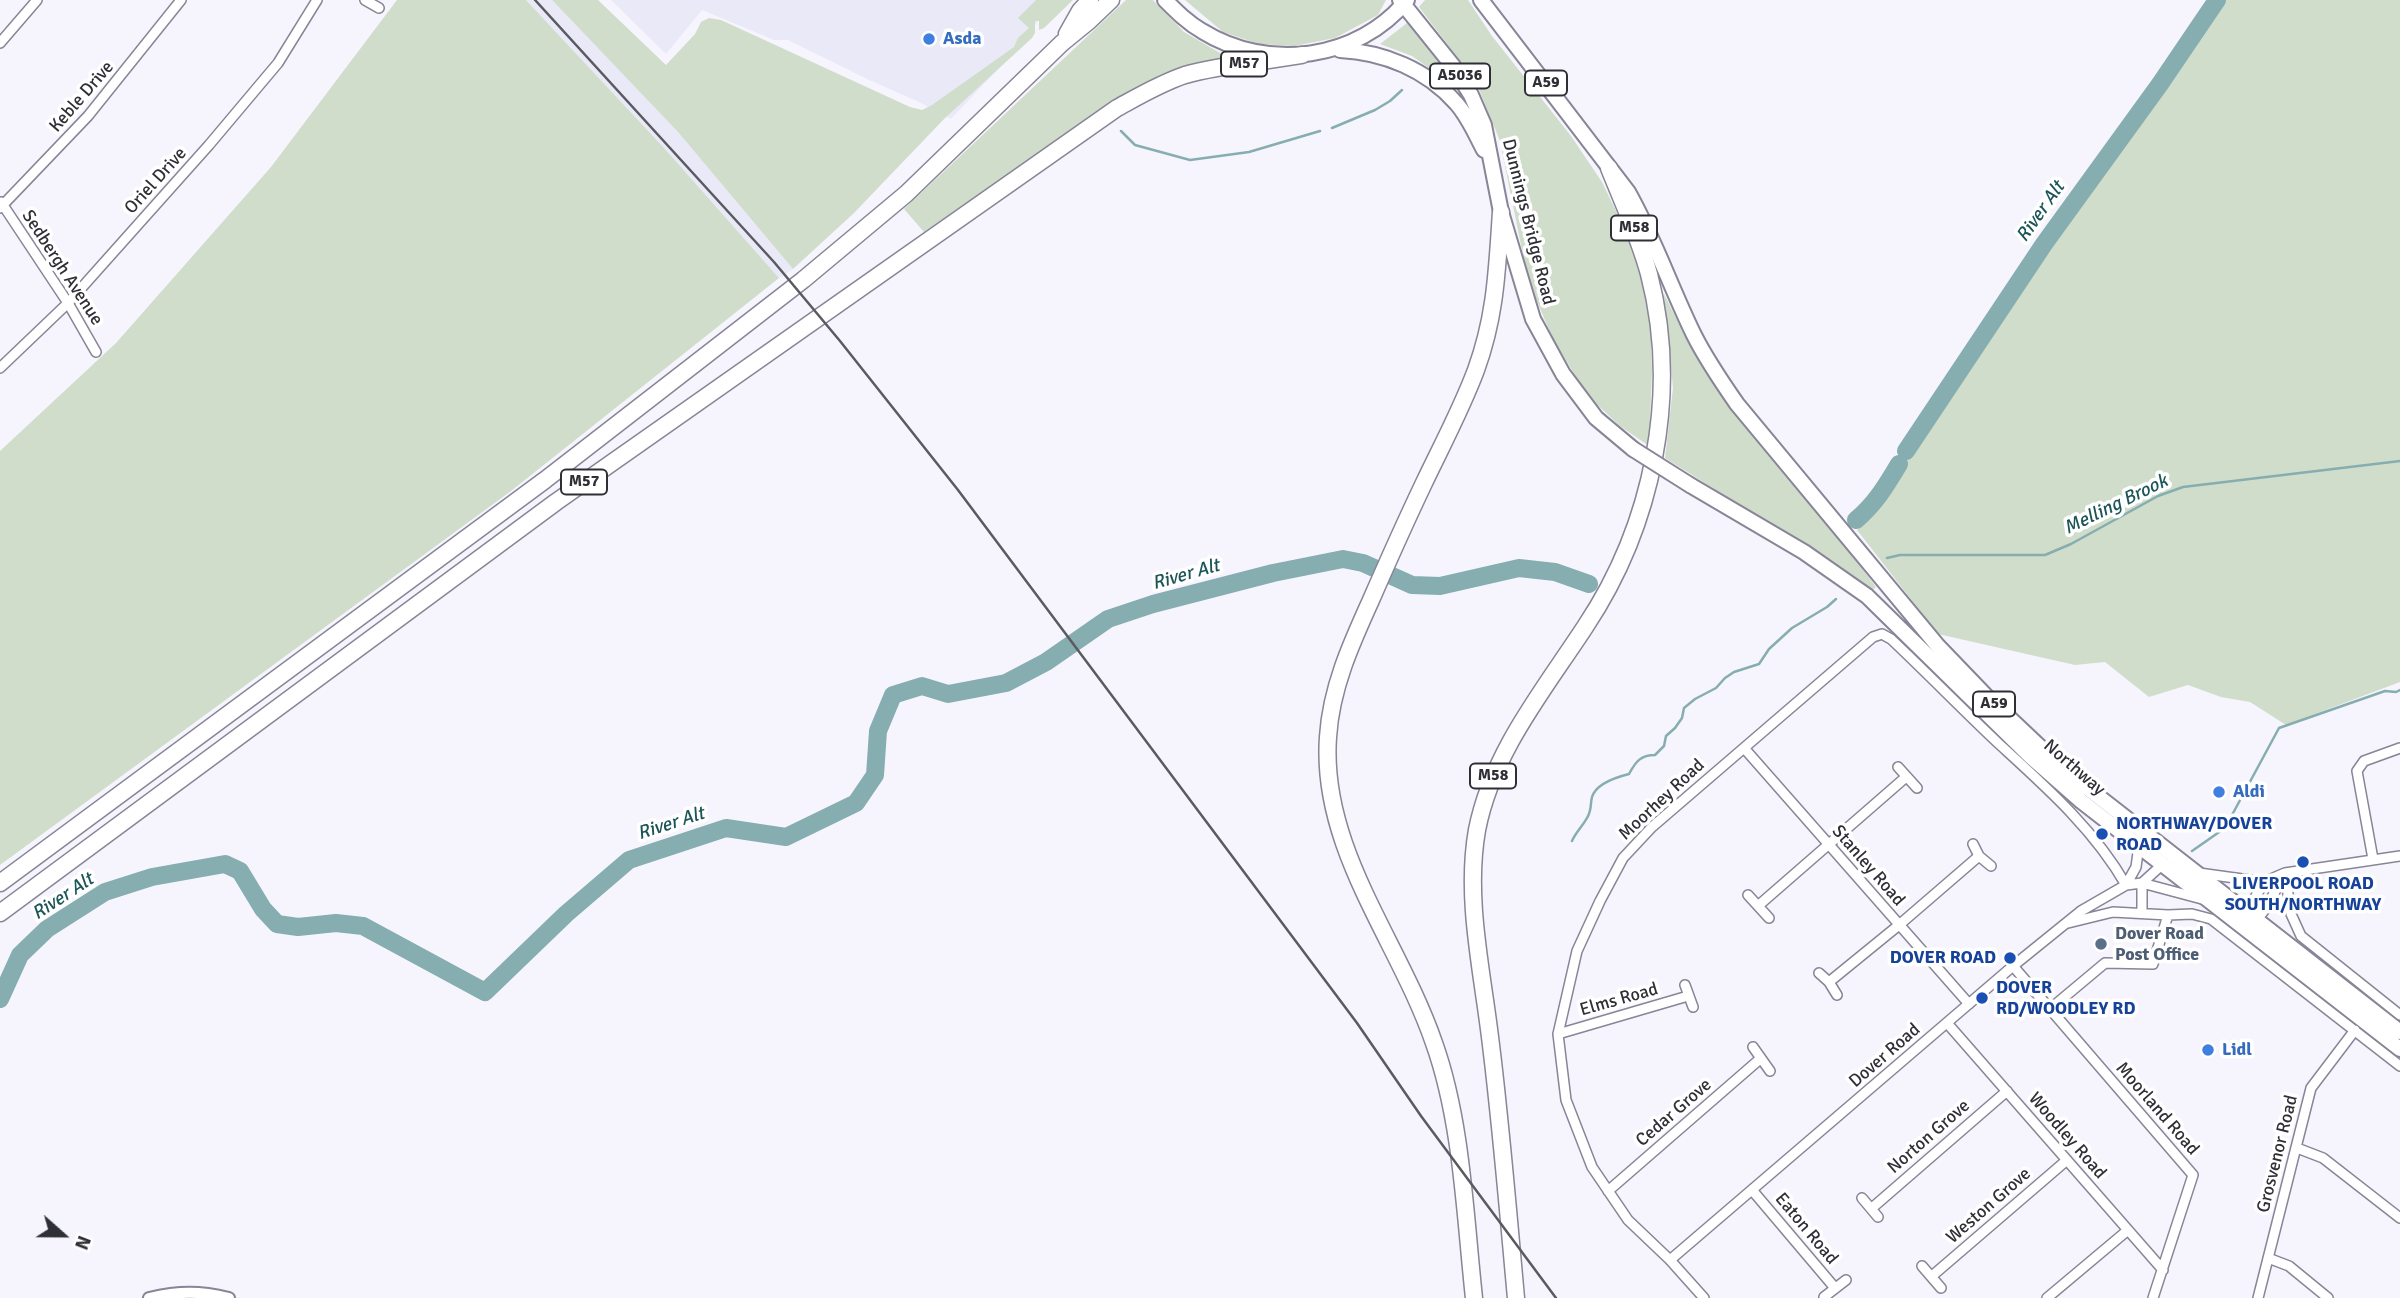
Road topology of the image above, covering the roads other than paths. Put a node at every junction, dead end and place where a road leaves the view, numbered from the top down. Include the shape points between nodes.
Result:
1 (37, 0) edge
2 (181, 0) edge
3 (317, 0) edge
4 (365, 0) edge
5 (1090, 0) edge
6 (1111, 0) edge
7 (1480, 0) edge
8 (1404, 1) edge
9 (1169, 2) edge
10 (379, 8) dead end
11 (0, 43) edge
12 (1062, 43) junction
13 (1335, 49) junction
14 (1302, 55) junction
15 (1490, 161) junction
16 (1609, 168) junction
17 (1, 205) edge
18 (1501, 212) junction
19 (68, 303) junction
20 (96, 352) dead end
21 (0, 368) edge
22 (1804, 552) joint
23 (1880, 634) joint
24 (1744, 748) junction
25 (2400, 748) edge
26 (1898, 767) dead end
27 (1906, 777) junction
28 (1916, 788) dead end
29 (1973, 844) dead end
30 (1829, 845) junction
31 (2138, 845) junction
32 (1979, 856) junction
33 (2400, 856) edge
34 (2168, 859) junction
35 (2373, 859) junction
36 (1991, 866) dead end
37 (2196, 872) junction
38 (2285, 873) junction
39 (2264, 882) junction
40 (0, 883) edge
41 (2142, 883) junction
42 (2126, 885) junction
43 (1748, 895) dead end
44 (2109, 895) junction
45 (2211, 901) junction
46 (1759, 905) junction
47 (2113, 912) junction
48 (0, 913) edge
49 (2142, 913) junction
50 (2168, 915) junction
51 (1769, 918) dead end
52 (2249, 920) junction
53 (2066, 923) junction
54 (1899, 925) junction
55 (2013, 966) junction
56 (1819, 973) dead end
57 (1829, 982) junction
58 (1685, 985) dead end
59 (1837, 995) dead end
60 (1688, 996) junction
61 (1969, 1004) junction
62 (1692, 1007) dead end
63 (2050, 1009) junction
64 (2400, 1016) edge
65 (1947, 1023) junction
66 (2355, 1030) junction
67 (2400, 1032) edge
68 (1558, 1034) junction
69 (1753, 1047) dead end
70 (2400, 1049) edge
71 (1760, 1059) junction
72 (2400, 1066) edge
73 (1770, 1071) dead end
74 (2007, 1091) junction
75 (2297, 1148) junction
76 (2067, 1160) junction
77 (1752, 1190) junction
78 (1608, 1191) junction
79 (1862, 1198) dead end
80 (1872, 1208) junction
81 (1878, 1217) dead end
82 (2400, 1218) edge
83 (2128, 1230) junction
84 (2268, 1258) junction
85 (1670, 1260) junction
86 (1922, 1266) dead end
87 (2163, 1270) junction
88 (1932, 1276) junction
89 (1846, 1280) dead end
90 (1941, 1288) dead end
91 (1835, 1289) junction
92 (1824, 1297) edge
93 (149, 1298) edge
94 (229, 1298) edge
95 (1474, 1298) edge
96 (1516, 1298) edge
97 (1704, 1298) edge
98 (2047, 1298) edge
99 (2152, 1298) edge
100 (2258, 1298) edge
101 (2328, 1298) edge

1 - 11 street
2 - 17 street, Keble Drive via 88,116
3 - 19 street, Oriel Drive via 278,63
4 - 10 street
5 - 12 highway, M57
6 - 12 highway, M57
7 - 16 highway, A59
8 - 13 highway via 1381,27
8 - 15 highway, Dunnings Bridge Road / A5036 via 1471,95 1484,125
9 - 14 highway, A59 via 1202,32 1236,47
12 - 40 highway, M57 via 906,194 803,280 545,480
13 - 14 highway, A59
13 - 15 highway, A59 via 1397,61 1437,85 1458,104
14 - 48 highway, M57 via 1185,75 1117,108 556,502
15 - 18 highway, Dunnings Bridge Road / A59
16 - 34 highway, Northway / A59 via 1648,227 1683,311 1737,404 1911,615 1986,696
16 - 96 highway, M58 via 1644,257 1657,314 1660,421 1651,474 1630,539 1604,596 1504,752 1485,798 1475,848 1475,915
17 - 19 street, Sedbergh Avenue
18 - 22 highway, Dunnings Bridge Road / A59, bridge via 1533,319 1563,374 1596,418 1633,449
18 - 95 highway via 1496,290 1484,346 1460,409 1353,641 1332,704 1328,736 1331,799 1338,827 1410,982 1443,1070 1455,1127
19 - 20 street, Sedbergh Avenue
19 - 21 street, Oriel Drive
22 - 31 highway, Northway / A59 via 1867,596 2031,757
23 - 24 street, Moorhey Road
23 - 42 street, Northway via 1891,639 2048,788 2113,862
24 - 30 street, Stanley Road
24 - 68 street, Moorhey Road via 1623,858 1577,951
25 - 35 street via 2364,761 2357,771
26 - 27 street
27 - 28 street
27 - 30 street
29 - 32 street
30 - 46 street
30 - 54 street, Stanley Road
31 - 34 highway, Northway / A59
31 - 42 street via 2136,867
32 - 36 street
32 - 54 street
33 - 35 street
34 - 37 highway, Northway / A59
34 - 41 street
34 - 45 highway, Northway / A59
35 - 38 street
37 - 39 street
37 - 52 highway, Northway / A59
38 - 39 street
38 - 52 street
38 - 64 street via 2291,914 2301,936
39 - 52 street
41 - 42 street, Dover Road
41 - 45 street, Dover Road
41 - 49 street
42 - 44 street, Dover Road
43 - 46 street
44 - 47 street
44 - 53 street, Dover Road
45 - 52 highway, Northway / A59
46 - 51 street
47 - 49 street
47 - 53 street
49 - 50 street
50 - 63 street via 2153,964 2105,963
50 - 66 street via 2211,919
52 - 67 highway, Northway / A59
52 - 70 highway, Northway / A59
53 - 55 street, Dover Road
54 - 57 street
54 - 61 street, Stanley Road
55 - 61 street, Dover Road
55 - 63 street, Moorland Road
56 - 57 street
57 - 59 street
58 - 60 street
60 - 62 street
60 - 68 street, Elms Road
61 - 65 street, Dover Road
63 - 87 street, Moorland Road via 2193,1175
65 - 74 street, Woodley Road
65 - 77 street, Dover Road
66 - 72 street
66 - 75 street, Grosvenor Road via 2311,1088
68 - 78 street, Moorhey Road via 1566,1100 1592,1167
69 - 71 street
71 - 73 street
71 - 78 street, Cedar Grove
74 - 76 street, Woodley Road
74 - 80 street, Norton Grove
75 - 82 street via 2323,1158
75 - 84 street, Grosvenor Road
76 - 83 street, Woodley Road
76 - 88 street, Weston Grove
77 - 85 street, Dover Road
77 - 91 street, Eaton Road
78 - 85 street, Moorhey Road via 1628,1220
79 - 80 street
80 - 81 street
83 - 87 street, Woodley Road
83 - 98 street
84 - 100 street, Grosvenor Road
84 - 101 street via 2289,1266
85 - 97 street, Moorhey Road
86 - 88 street
87 - 99 street, Moorland Road
88 - 90 street
89 - 91 street, Eaton Road
91 - 92 street, Eaton Road
93 - 94 street via 201,1292

